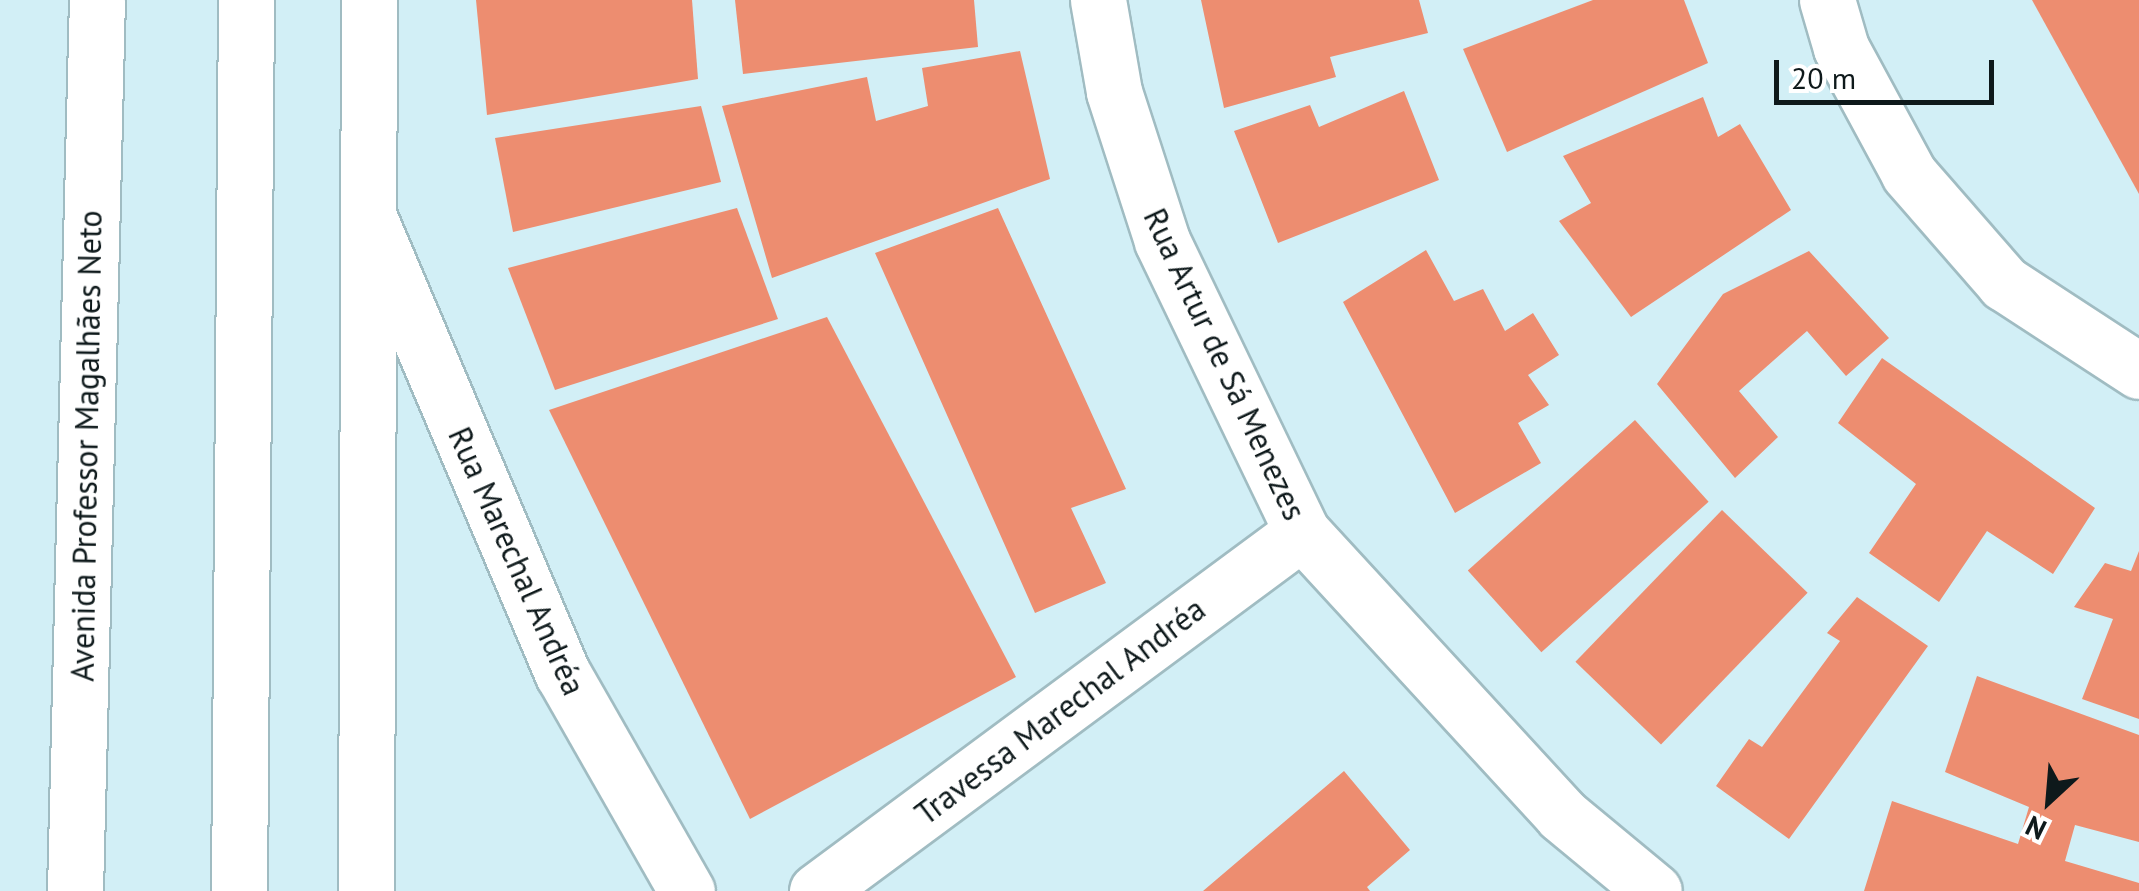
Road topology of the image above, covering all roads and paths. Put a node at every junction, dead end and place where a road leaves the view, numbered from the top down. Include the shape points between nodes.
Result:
1 (97, 0) edge
2 (246, 0) edge
3 (369, 0) edge
4 (1098, 0) edge
5 (1827, 0) edge
6 (370, 220) junction
7 (2139, 372) edge
8 (1302, 532) junction
9 (75, 891) edge
10 (238, 891) edge
11 (366, 891) edge
12 (687, 891) edge
13 (817, 891) edge
14 (1654, 891) edge

1 - 9 street, Avenida Professor Magalhães Neto
2 - 10 street
3 - 6 street
4 - 8 street, Rua Artur de Sá Menezes via 1114,92 1162,240
5 - 7 street via 1841,48 1909,174 2004,283
6 - 11 street
6 - 12 street, Rua Marechal Andréa via 563,674
8 - 13 street, Travessa Marechal Andréa
8 - 14 street, Rua Artur de Sá Menezes via 1562,815

